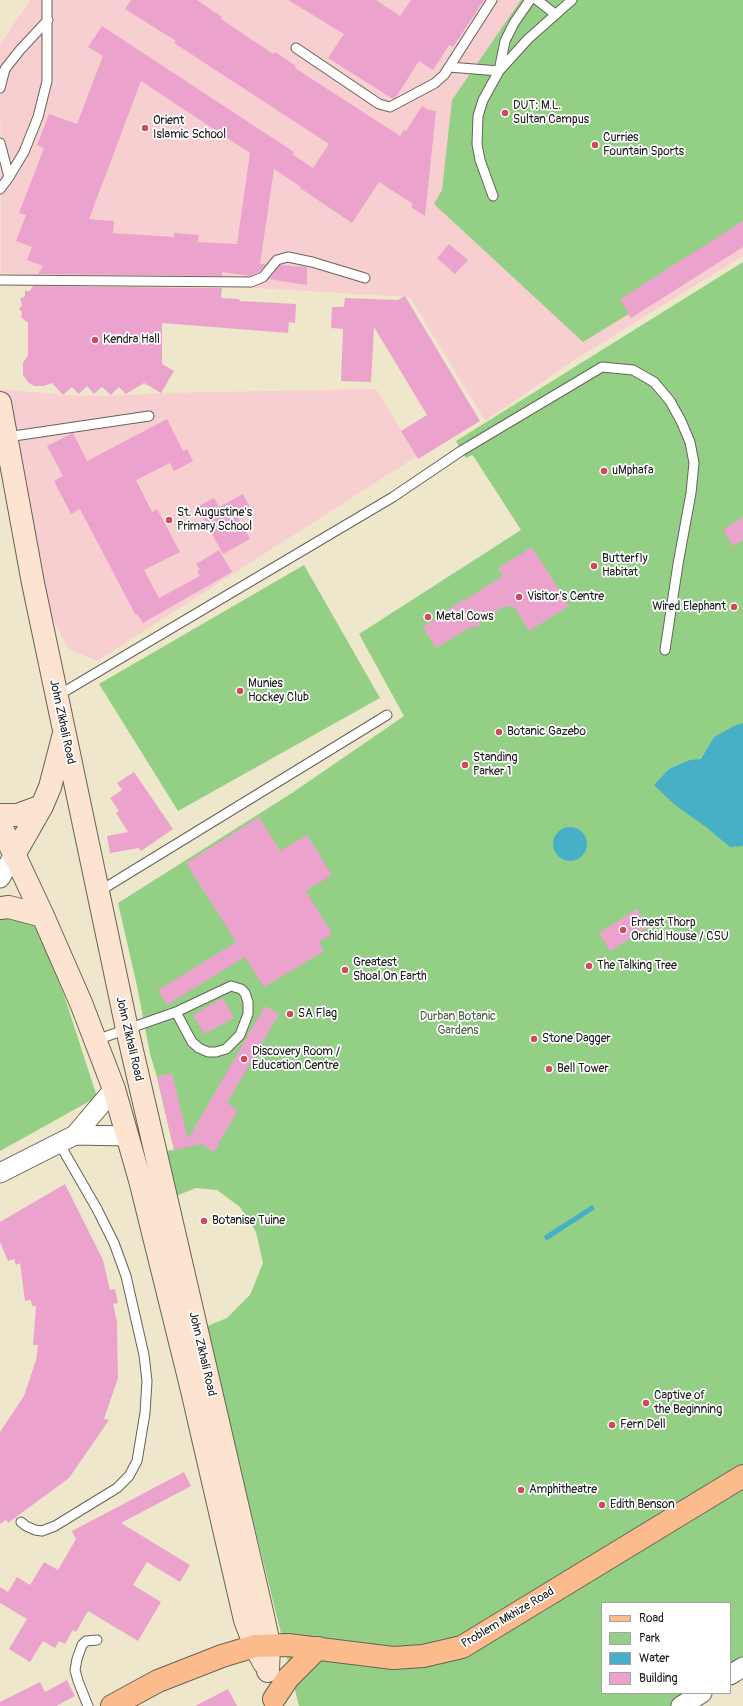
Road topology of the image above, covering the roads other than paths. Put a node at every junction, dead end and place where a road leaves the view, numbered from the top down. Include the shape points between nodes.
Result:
1 (47, 0) edge
2 (492, 0) edge
3 (530, 0) edge
4 (537, 0) edge
5 (572, 0) edge
6 (555, 14) junction
7 (48, 20) junction
8 (296, 48) dead end
9 (449, 67) junction
10 (499, 71) junction
11 (0, 88) edge
12 (0, 143) edge
13 (9, 177) junction
14 (0, 189) edge
15 (493, 196) dead end
16 (365, 278) dead end
17 (0, 280) edge
18 (0, 403) edge
19 (149, 416) dead end
20 (7, 437) junction
21 (393, 497) junction
22 (9, 503) edge
23 (400, 505) dead end
24 (665, 650) dead end
25 (57, 696) junction
26 (387, 715) dead end
27 (65, 730) junction
28 (42, 806) junction
29 (0, 824) edge
30 (14, 855) junction
31 (0, 878) edge
32 (98, 892) junction
33 (0, 908) edge
34 (43, 916) junction
35 (176, 1012) junction
36 (127, 1029) junction
37 (96, 1040) junction
38 (114, 1089) junction
39 (128, 1136) junction
40 (67, 1139) junction
41 (0, 1173) edge
42 (743, 1476) edge
43 (21, 1522) dead end
44 (97, 1640) dead end
45 (262, 1645) junction
46 (318, 1648) junction
47 (743, 1667) edge
48 (731, 1674) edge
49 (700, 1694) edge
50 (274, 1702) edge
51 (88, 1706) edge
52 (112, 1706) edge
53 (681, 1706) edge

1 - 7 lane
2 - 9 lane
3 - 10 lane via 505,41
4 - 6 lane
5 - 6 lane
6 - 10 lane
7 - 11 lane via 5,69
7 - 13 lane via 47,81 38,117 24,152
8 - 9 lane via 386,107 393,106 435,82
9 - 10 lane
10 - 15 lane via 483,100 478,116 477,144
12 - 13 lane
13 - 14 lane
16 - 17 lane via 312,262 288,258 277,260 263,277 251,282
18 - 20 main road, John Zikhali Road
19 - 20 lane
20 - 22 main road, John Zikhali Road
21 - 23 lane
21 - 24 lane via 462,451 602,368 633,370 654,382 670,401 690,442 694,462
21 - 25 lane
22 - 25 main road, John Zikhali Road
25 - 27 main road, John Zikhali Road
26 - 32 lane
27 - 28 main road via 50,787
27 - 32 main road, John Zikhali Road
28 - 29 main road
28 - 30 main road
29 - 30 main road, John Zikhali Road
30 - 31 street
30 - 34 main road, John Zikhali Road
32 - 36 main road, John Zikhali Road
33 - 34 main road via 9,907
34 - 37 main road, John Zikhali Road
35 - 35 lane via 192,1042 208,1052 216,1052 226,1049 240,1035 248,1014 248,1002 241,989 231,986
35 - 36 lane
36 - 37 lane
36 - 45 main road, John Zikhali Road
37 - 38 main road, John Zikhali Road
38 - 39 main road, John Zikhali Road
38 - 40 street
39 - 40 street
39 - 45 main road, John Zikhali Road via 191,1386 245,1620
40 - 41 street
40 - 43 lane via 114,1243 126,1276 144,1355 147,1381 145,1413 137,1461 129,1476 116,1488 55,1526 42,1531
42 - 46 main road, Problem Mkhize Road via 462,1647 423,1656 393,1658
44 - 51 lane via 82,1644 77,1659 78,1681
45 - 46 main road, Problem Mkhize Road
45 - 50 main road, John Zikhali Road
45 - 52 main road, Problem Mkhize Road via 222,1656 158,1681
46 - 50 main road via 288,1678
47 - 48 street
49 - 53 street

